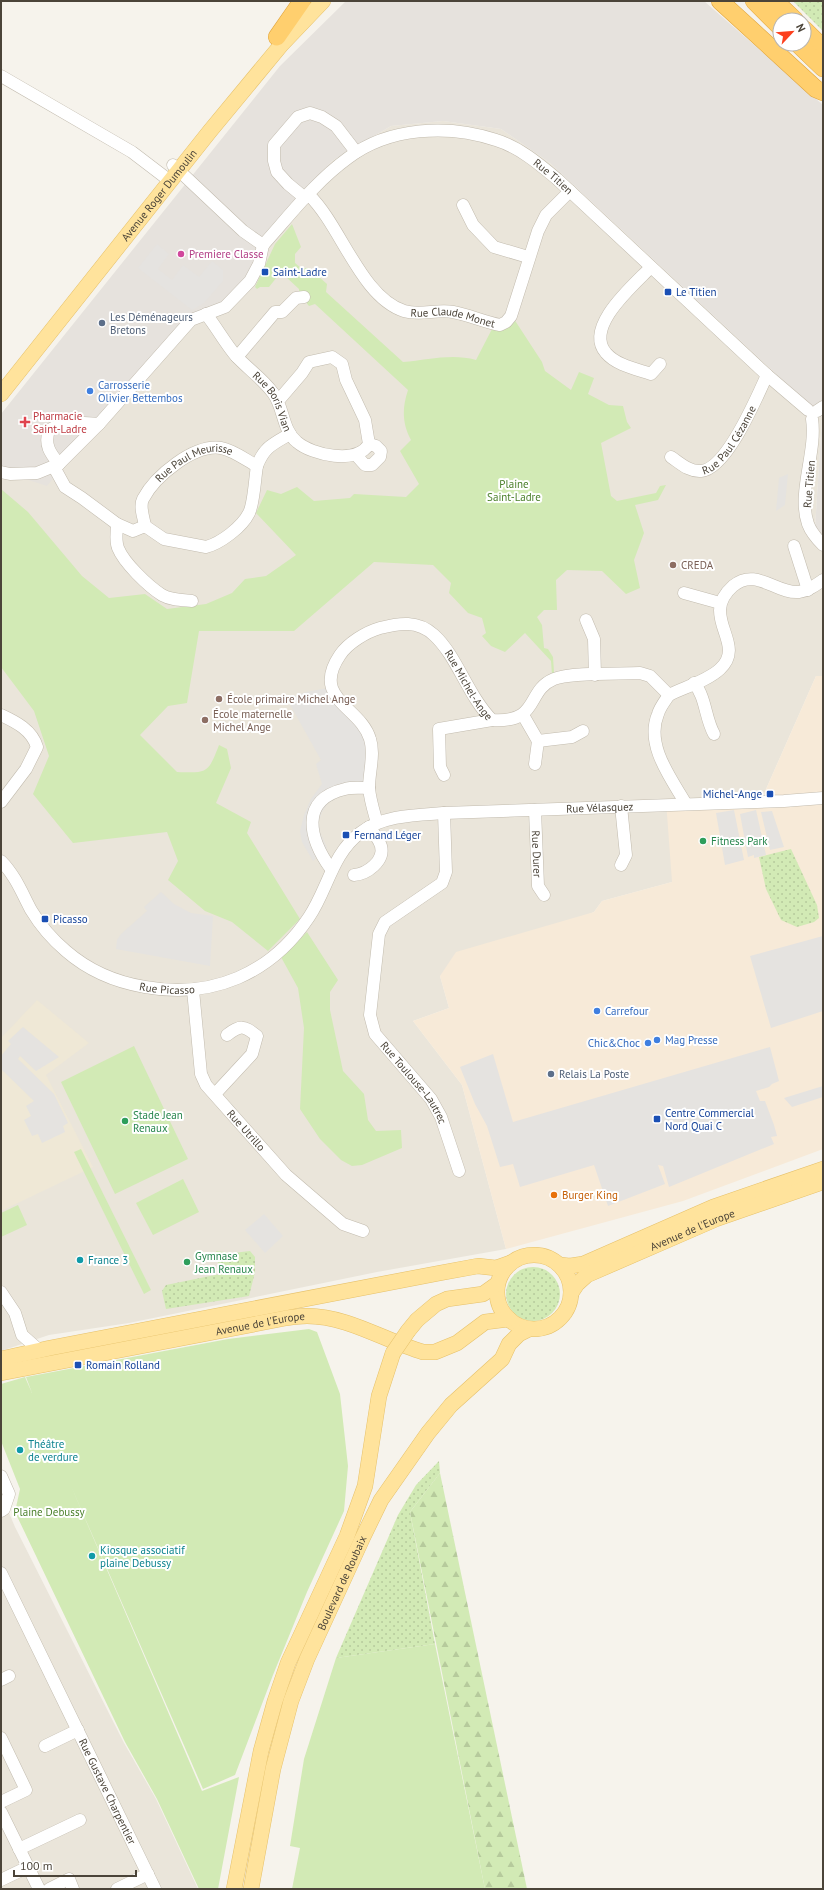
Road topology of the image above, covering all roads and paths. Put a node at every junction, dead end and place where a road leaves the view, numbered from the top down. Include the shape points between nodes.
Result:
1 (302, 1) edge
2 (310, 1) edge
3 (323, 1) edge
4 (720, 1) edge
5 (736, 1) edge
6 (754, 1) edge
7 (776, 1) edge
8 (787, 12) edge
9 (772, 19) edge
10 (277, 37) junction
11 (812, 37) edge
12 (823, 48) edge
13 (806, 52) edge
14 (823, 68) edge
15 (1, 76) edge
16 (823, 86) edge
17 (823, 92) edge
18 (356, 152) junction
19 (171, 173) junction
20 (570, 191) junction
21 (307, 196) junction
22 (463, 206) dead end
23 (263, 244) junction
24 (528, 257) junction
25 (651, 267) junction
26 (304, 297) dead end
27 (206, 314) junction
28 (237, 357) junction
29 (660, 364) dead end
30 (767, 375) junction
31 (1, 381) edge
32 (1, 394) edge
33 (278, 401) junction
34 (815, 412) edge
35 (99, 424) junction
36 (290, 434) junction
37 (671, 457) dead end
38 (57, 466) junction
39 (257, 466) junction
40 (1, 472) edge
41 (117, 524) junction
42 (145, 526) junction
43 (823, 545) edge
44 (794, 546) dead end
45 (823, 580) edge
46 (808, 590) junction
47 (684, 593) dead end
48 (192, 601) dead end
49 (720, 603) junction
50 (586, 620) dead end
51 (595, 675) junction
52 (694, 683) junction
53 (669, 695) junction
54 (1, 715) edge
55 (523, 715) junction
56 (492, 720) junction
57 (583, 731) dead end
58 (714, 734) dead end
59 (538, 741) junction
60 (535, 764) dead end
61 (444, 775) dead end
62 (369, 788) junction
63 (823, 798) edge
64 (1, 802) edge
65 (686, 804) junction
66 (621, 806) junction
67 (535, 810) junction
68 (444, 813) junction
69 (373, 825) junction
70 (1, 861) edge
71 (621, 865) dead end
72 (331, 868) junction
73 (354, 874) dead end
74 (544, 895) dead end
75 (193, 990) junction
76 (227, 1035) dead end
77 (215, 1094) junction
78 (823, 1164) edge
79 (823, 1169) edge
80 (459, 1171) dead end
81 (801, 1177) junction
82 (823, 1182) edge
83 (364, 1231) dead end
84 (510, 1263) junction
85 (561, 1266) junction
86 (497, 1284) junction
87 (1, 1292) edge
88 (571, 1293) junction
89 (509, 1319) junction
90 (529, 1329) junction
91 (22, 1335) junction
92 (39, 1350) junction
93 (8, 1358) edge
94 (1, 1373) edge
95 (1, 1476) edge
96 (1, 1511) edge
97 (1, 1573) edge
98 (5, 1591) edge
99 (78, 1730) junction
100 (1, 1738) edge
101 (45, 1746) dead end
102 (1, 1802) edge
103 (1, 1812) edge
104 (80, 1820) dead end
105 (19, 1849) junction
106 (28, 1867) junction
107 (148, 1874) junction
108 (1, 1880) edge
109 (39, 1889) edge
110 (49, 1889) edge
111 (73, 1889) edge
112 (117, 1889) edge
113 (156, 1889) edge
114 (234, 1889) edge
115 (251, 1889) edge

1 - 10 highway
2 - 10 main road, Avenue Roger Dumoulin
3 - 19 main road, Avenue Roger Dumoulin via 282,44
4 - 17 highway via 816,89
5 - 16 highway
6 - 9 highway
7 - 8 highway
10 - 19 main road, Avenue Roger Dumoulin
11 - 12 highway
13 - 14 highway
15 - 19 street
18 - 20 street, Rue Titien via 382,140 416,131 474,134 497,140 535,160
18 - 21 street, Rue Titien via 325,177
18 - 21 street via 336,126 322,116 310,113 298,117 274,145 274,161 277,172 288,184
19 - 23 street
19 - 31 main road, Avenue Roger Dumoulin
19 - 32 main road, Avenue Roger Dumoulin
20 - 24 street, Rue Claude Monet via 546,215
20 - 25 street, Rue Titien
21 - 23 street, Rue Titien
21 - 24 street, Rue Claude Monet via 323,211 367,282 388,303 405,312 454,312 500,325 511,316
22 - 24 street via 473,225 494,247
23 - 27 street via 259,264 250,281 225,307
25 - 29 street via 613,306 605,319 600,339 606,353 616,361 651,374
25 - 30 street, Rue Titien
26 - 28 street via 296,298 282,312 275,312
27 - 28 street, Rue Boris Vian
27 - 35 street via 191,320
28 - 33 street, Rue Boris Vian
30 - 34 street, Rue Titien
30 - 37 street, Rue Paul Cézanne via 735,439 715,464 702,471 691,470
33 - 36 street, Rue Boris Vian
33 - 36 street, Rue Boris Vian via 309,362 332,357 342,364 346,380 365,420 369,442 362,453 356,455 319,453 297,442
34 - 43 street, Rue Titien via 806,509 808,524
35 - 38 street
35 - 38 street via 65,423 49,430 46,444
36 - 39 street via 270,445 262,453
38 - 40 street via 29,474
38 - 41 street via 65,487
39 - 42 street, Rue Paul Meurisse via 220,448 212,448 181,460 169,468 143,499
39 - 42 street via 249,512 238,527 212,546 195,546 164,539
41 - 42 street via 133,531
41 - 48 street via 118,548 127,564 161,594 173,599
44 - 46 street
45 - 46 street
46 - 49 street via 788,591 763,580 744,580 727,592
47 - 49 street
49 - 52 street via 720,614 730,649 727,659 721,668
50 - 51 street via 594,640
51 - 53 street via 640,673 650,676
51 - 55 street via 563,676 549,681
52 - 53 street
52 - 58 street via 700,691 708,723
53 - 65 street via 658,714 655,738 665,766
54 - 64 street via 31,734 37,747 26,769
55 - 56 street, Rue Michel-Ange
55 - 59 street
56 - 61 street via 439,729 440,767
56 - 62 street, Rue Michel-Ange via 477,702 434,635 418,625 396,624 374,630 342,651 331,673 335,696 370,739
57 - 59 street via 572,738
59 - 60 street
62 - 69 street, Rue Michel-Ange
62 - 72 street via 346,788 334,792 317,807 312,819 313,835 319,852
63 - 65 street, Rue Vélasquez
65 - 66 street, Rue Vélasquez
66 - 67 street, Rue Vélasquez
66 - 71 street via 626,855
67 - 68 street, Rue Vélasquez
67 - 74 street, Rue Durer via 538,886
68 - 69 street, Rue Vélasquez via 401,817
68 - 80 street, Rue Toulouse-Lautrec via 446,872 442,883 385,922 379,934 370,1015 375,1034 431,1099 442,1117
69 - 72 street, Rue Picasso via 346,846
69 - 73 street, Rue Michel-Ange via 381,847 379,860 368,870
70 - 75 street, Rue Picasso via 40,922 59,944 87,966 102,975 133,985 163,990
72 - 75 street, Rue Picasso via 310,916 287,944 265,963 240,977
75 - 77 street, Rue Utrillo via 201,1074 206,1085
76 - 77 street via 238,1027 247,1028 257,1036 252,1054
77 - 83 street, Rue Utrillo via 286,1175 343,1224
78 - 81 street, Avenue de l'Europe
79 - 81 main road, Avenue de l'Europe
81 - 85 main road, Avenue de l'Europe via 713,1207 582,1264
82 - 88 main road, Avenue de l'Europe via 716,1219 587,1275 576,1284
84 - 85 main road via 533,1254 549,1257
84 - 86 main road
84 - 92 main road, Avenue de l'Europe via 496,1268 478,1266 440,1273
85 - 88 main road via 569,1278
86 - 89 main road via 497,1299
86 - 114 main road, Boulevard de Roubaix, bridge via 483,1294 447,1299 436,1304 417,1320 393,1354 379,1396 366,1486 348,1536 288,1663 275,1701 261,1751
87 - 91 street via 15,1313
88 - 90 main road via 568,1306 561,1318 549,1326
89 - 90 main road
89 - 94 main road, Avenue de l'Europe via 485,1322 457,1343 435,1352 423,1352 355,1326 308,1316 286,1318
90 - 115 main road, Boulevard de Roubaix via 519,1334 509,1344 502,1359 451,1405 381,1500 307,1659 291,1701 273,1769
91 - 92 street
91 - 93 street
92 - 93 main road, Avenue de l'Europe
95 - 96 street via 10,1494
97 - 98 street, Rue Gustave Charpentier
98 - 99 street, Rue Gustave Charpentier
99 - 101 street, Rue Gustave Charpentier
99 - 107 street, Rue Gustave Charpentier
100 - 102 street via 26,1790
103 - 105 street
104 - 105 street
105 - 106 street
106 - 108 street
106 - 109 street
107 - 112 street
107 - 113 street, Rue Gustave Charpentier
110 - 111 street via 69,1879

